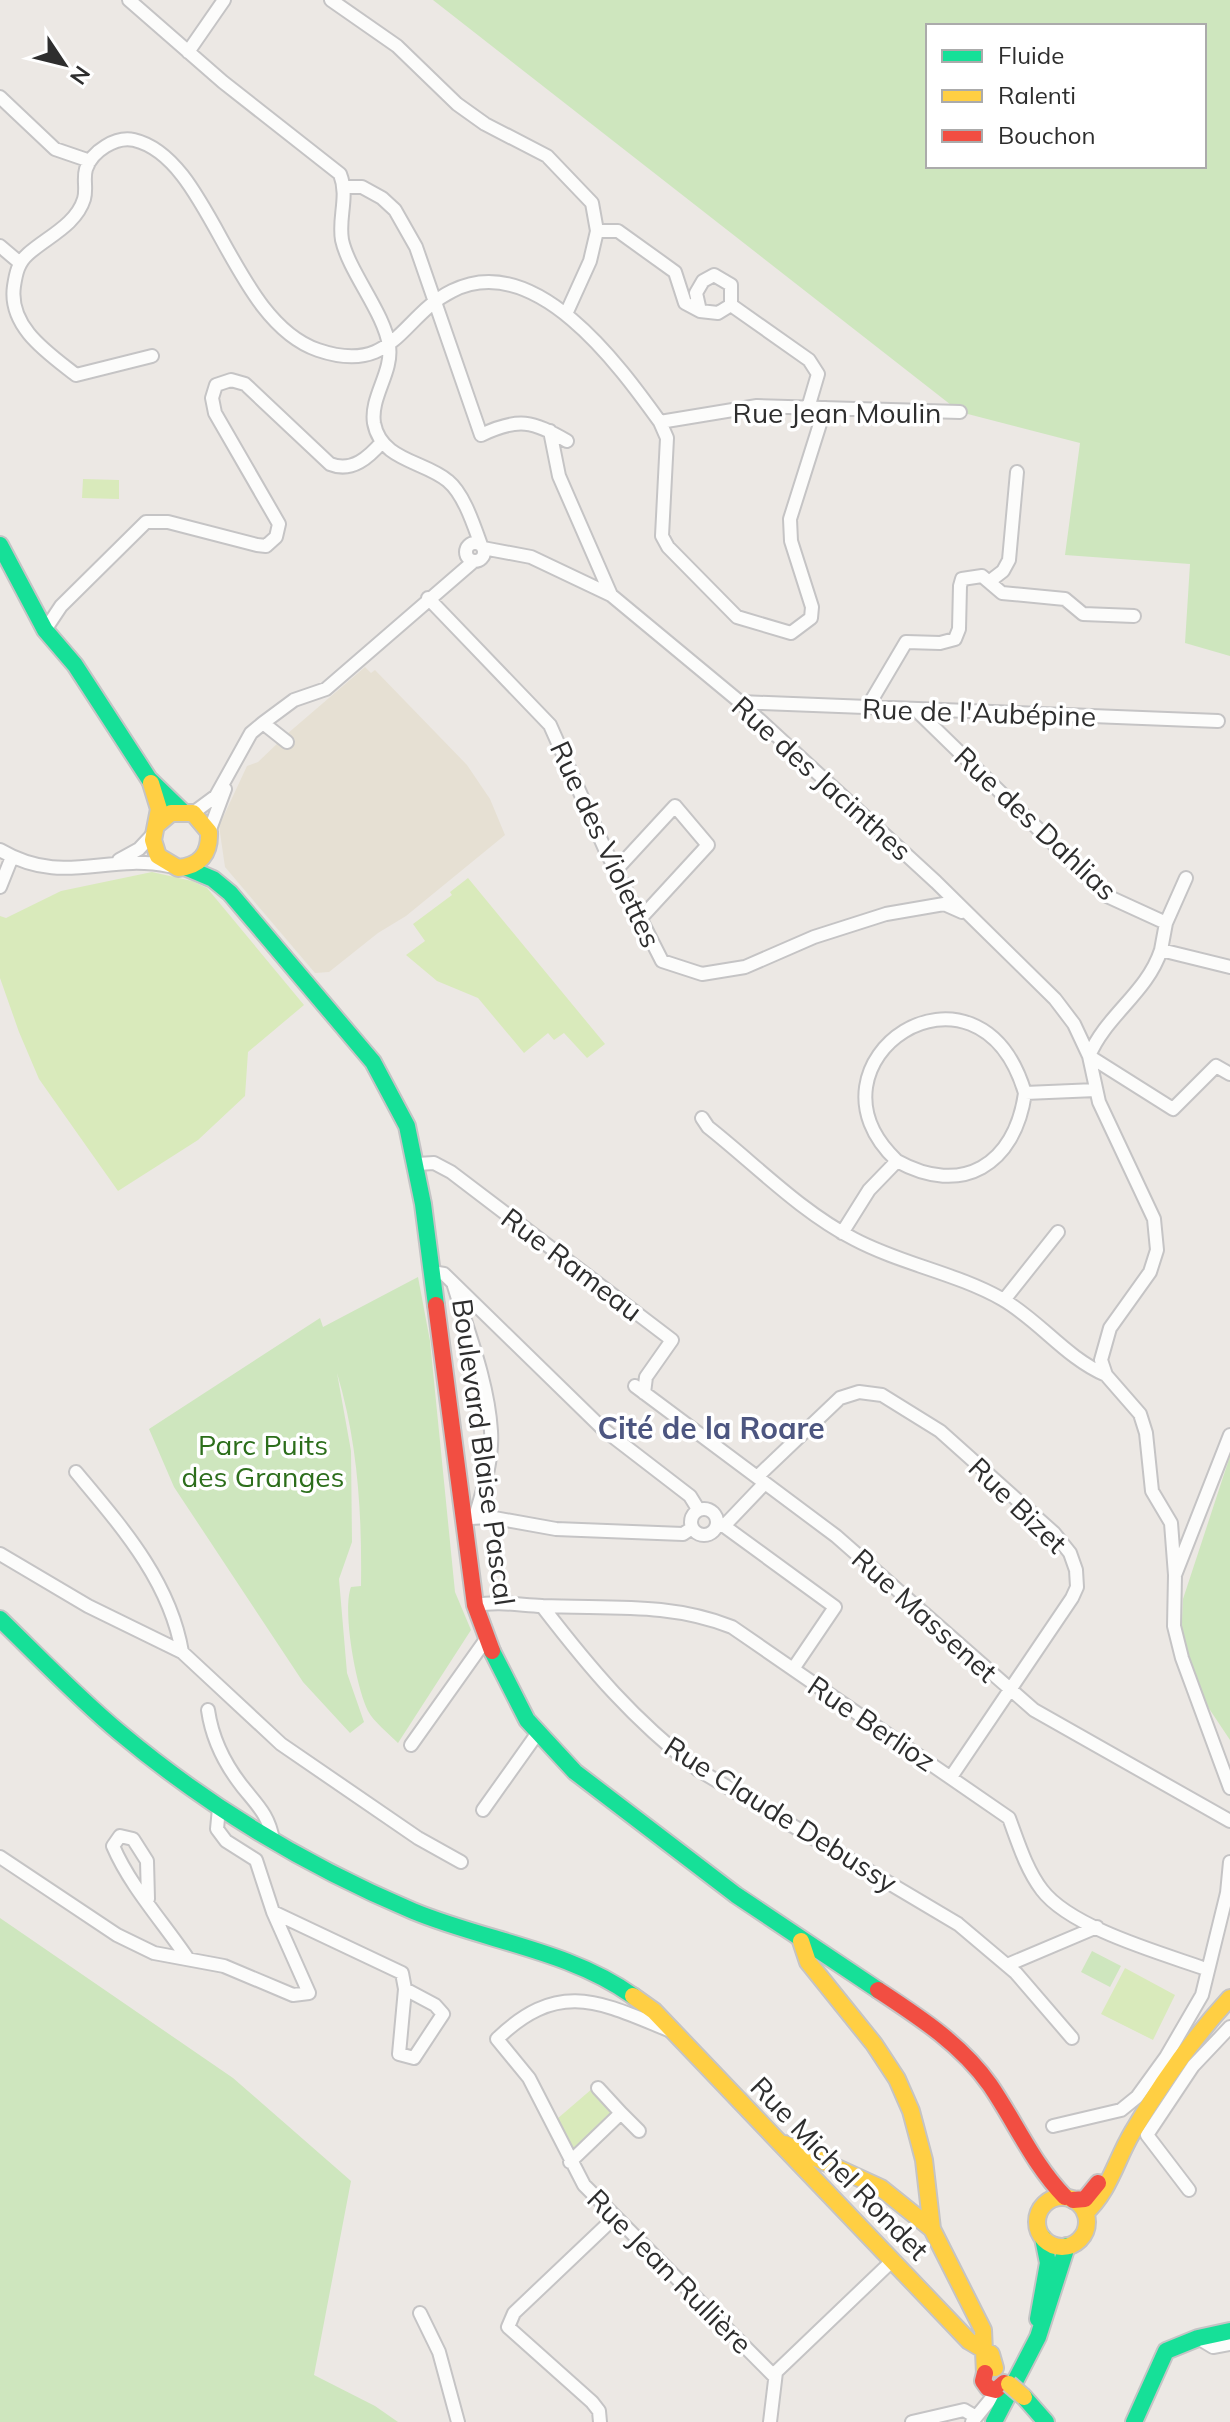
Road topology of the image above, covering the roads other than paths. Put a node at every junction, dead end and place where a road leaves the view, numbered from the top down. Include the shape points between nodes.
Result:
1 (129, 0) edge
2 (224, 0) edge
3 (331, 0) edge
4 (188, 52) junction
5 (0, 97) edge
6 (90, 161) junction
7 (345, 187) junction
8 (597, 231) junction
9 (0, 246) edge
10 (20, 263) junction
11 (436, 302) junction
12 (731, 305) junction
13 (700, 311) junction
14 (566, 314) junction
15 (389, 346) junction
16 (152, 356) dead end
17 (808, 408) junction
18 (825, 408) junction
19 (960, 412) dead end
20 (660, 422) junction
21 (550, 431) junction
22 (567, 441) dead end
23 (382, 442) junction
24 (1017, 472) dead end
25 (0, 545) edge
26 (476, 552) junction
27 (990, 581) junction
28 (611, 595) junction
29 (428, 598) junction
30 (1134, 616) dead end
31 (45, 630) junction
32 (740, 702) junction
33 (867, 708) junction
34 (915, 709) junction
35 (1218, 721) dead end
36 (263, 723) junction
37 (287, 742) dead end
38 (149, 779) junction
39 (226, 782) junction
40 (187, 812) junction
41 (156, 829) junction
42 (209, 840) junction
43 (6, 854) edge
44 (113, 864) junction
45 (169, 866) junction
46 (187, 868) junction
47 (615, 871) junction
48 (1186, 878) dead end
49 (0, 887) edge
50 (230, 893) junction
51 (969, 914) junction
52 (639, 920) junction
53 (1166, 923) junction
54 (1161, 950) junction
55 (1230, 967) edge
56 (1089, 1056) junction
57 (1230, 1074) edge
58 (1096, 1090) junction
59 (1025, 1093) junction
60 (702, 1118) dead end
61 (897, 1161) junction
62 (417, 1164) junction
63 (1058, 1232) dead end
64 (842, 1233) junction
65 (432, 1272) junction
66 (453, 1283) junction
67 (1004, 1300) junction
68 (1106, 1375) junction
69 (640, 1390) joint
70 (1230, 1435) edge
71 (76, 1472) dead end
72 (761, 1480) junction
73 (698, 1509) junction
74 (470, 1518) junction
75 (721, 1526) junction
76 (692, 1528) junction
77 (0, 1554) edge
78 (1175, 1575) junction
79 (475, 1605) junction
80 (542, 1606) junction
81 (0, 1619) edge
82 (487, 1638) junction
83 (180, 1651) junction
84 (793, 1669) junction
85 (1009, 1690) junction
86 (208, 1710) dead end
87 (537, 1734) junction
88 (411, 1745) dead end
89 (951, 1777) junction
90 (1230, 1788) edge
91 (219, 1808) junction
92 (483, 1810) dead end
93 (1230, 1821) edge
94 (273, 1840) junction
95 (0, 1857) edge
96 (461, 1862) dead end
97 (1230, 1862) edge
98 (148, 1899) junction
99 (273, 1912) junction
100 (1097, 1927) junction
101 (801, 1941) junction
102 (188, 1959) junction
103 (1007, 1965) junction
104 (1206, 1969) junction
105 (405, 1989) junction
106 (1230, 1998) edge
107 (1230, 2027) edge
108 (673, 2032) junction
109 (1072, 2038) dead end
110 (1172, 2068) junction
111 (598, 2088) dead end
112 (621, 2113) junction
113 (1053, 2126) dead end
114 (639, 2131) dead end
115 (777, 2140) junction
116 (570, 2162) junction
117 (1038, 2168) junction
118 (1189, 2190) dead end
119 (1069, 2198) junction
120 (1042, 2208) junction
121 (1085, 2213) junction
122 (614, 2218) junction
123 (932, 2229) junction
124 (1043, 2238) junction
125 (1067, 2246) junction
126 (892, 2261) junction
127 (420, 2313) dead end
128 (1230, 2331) edge
129 (1037, 2336) junction
130 (1198, 2338) junction
131 (1230, 2344) edge
132 (976, 2345) junction
133 (775, 2377) junction
134 (994, 2379) junction
135 (974, 2420) edge
136 (458, 2422) edge
137 (600, 2422) edge
138 (770, 2422) edge
139 (912, 2422) edge
140 (994, 2422) edge
141 (1046, 2422) edge
142 (1134, 2422) edge

1 - 4 street
2 - 4 street
3 - 8 street via 397,46 457,104 547,156 592,203
4 - 7 street via 340,174
5 - 6 street via 55,149
6 - 10 street via 83,201 73,219
6 - 15 street via 105,146 121,140 135,140 155,151 190,188 240,273 288,333 316,350 343,356
7 - 11 street via 362,187 395,210 416,247
7 - 15 street via 342,239
8 - 13 street via 618,231 675,272 685,303
8 - 14 street
9 - 10 street
10 - 16 street via 12,299 21,323 41,348 76,375
11 - 14 street via 475,282 506,283
11 - 15 street
11 - 21 street via 481,435 519,421
12 - 13 street via 718,313
12 - 13 street via 731,285 714,275 696,293
12 - 17 street via 809,360 818,374
14 - 20 street via 627,376
15 - 23 street via 375,403 374,423
17 - 18 street, Rue Jean Moulin
17 - 20 street, Rue Jean Moulin via 757,406
18 - 19 street, Rue Jean Moulin
18 - 20 street via 790,519 791,541 812,607 811,618 791,633 737,617 668,547 662,536 667,438
21 - 22 street
21 - 28 street via 559,476
23 - 26 street via 457,490
23 - 31 street via 352,467 340,468 245,384 231,380 216,385 215,413 279,524 276,537 266,546 257,545 168,522 146,522 61,606
24 - 27 street via 1009,560
25 - 31 main road
26 - 28 street, Rue des Jacinthes via 531,557
26 - 29 street
27 - 30 street via 1002,593 1065,599 1083,614
27 - 33 street via 982,576 962,579 955,639 906,642
28 - 32 street, Rue des Jacinthes
29 - 36 street via 326,689 294,700
29 - 47 street, Rue des Violettes via 550,725
31 - 38 main road via 75,665
32 - 33 street, Rue de l'Aubépine
32 - 51 street, Rue des Jacinthes
33 - 34 street, Rue de l'Aubépine
34 - 35 street, Rue de l'Aubépine
34 - 53 street, Rue des Dahlias via 1107,896
36 - 37 street
36 - 39 street via 251,733
38 - 40 main road
38 - 41 main road via 159,809
39 - 40 street via 216,796
39 - 42 street
40 - 41 main road via 171,813
40 - 42 main road
41 - 44 street via 139,849
41 - 45 main road via 155,850
42 - 46 main road via 200,862
42 - 50 main road, Boulevard Blaise Pascal
43 - 44 street via 59,870
43 - 49 street
44 - 45 street via 144,861
45 - 46 main road
46 - 50 main road, Boulevard Blaise Pascal
47 - 52 street, Rue des Violettes
47 - 52 street via 675,806 708,845
48 - 53 street
50 - 62 main road, Boulevard Blaise Pascal via 373,1062 395,1099
51 - 52 street, Rue des Violettes via 944,904 886,914 745,967 702,974 662,961
51 - 56 street, Rue des Jacinthes via 1055,999
53 - 54 street
54 - 55 street
54 - 56 street via 1154,971 1097,1037
56 - 57 street via 1173,1109 1216,1066
56 - 58 street, Rue des Jacinthes
58 - 59 street
58 - 68 street, Rue des Jacinthes via 1154,1219 1157,1250 1150,1272 1110,1328 1101,1360
59 - 61 street via 1011,1141 982,1166 944,1179
59 - 61 street via 1003,1044 978,1025 948,1019 918,1023 888,1043 872,1064 866,1086 864,1112 873,1135
60 - 64 street via 806,1209
61 - 64 street via 869,1190
62 - 65 main road, Boulevard Blaise Pascal
62 - 69 street, Rue Rameau via 434,1163 451,1172 672,1340
63 - 67 street
64 - 67 street
65 - 66 street
65 - 74 main road, Boulevard Blaise Pascal
66 - 73 street via 603,1429 690,1496
66 - 74 street, Boulevard Blaise Pascal via 491,1432 487,1473
67 - 68 street
68 - 78 street via 1140,1414 1152,1491 1171,1523
69 - 72 street, Rue Massenet
70 - 78 street
71 - 83 street via 153,1572 178,1622
72 - 75 street, Rue Bizet
72 - 85 street, Rue Massenet via 836,1536
72 - 85 street, Rue Bizet via 840,1398 859,1392 882,1395 940,1431 1054,1533 1076,1570 1072,1598
73 - 75 street via 715,1513
73 - 76 street
74 - 76 street via 556,1529 683,1534
74 - 79 main road, Boulevard Blaise Pascal
75 - 76 street via 702,1535
75 - 84 street via 835,1607
77 - 83 street via 43,1582
78 - 90 street via 1174,1626 1182,1658
79 - 80 street, Rue Berlioz via 499,1601
79 - 82 main road, Boulevard Blaise Pascal
80 - 84 street, Rue Berlioz via 662,1608 702,1615 732,1627
80 - 103 street, Rue Claude Debussy via 633,1717 697,1769 958,1924
81 - 91 main road, Rue Michel Rondet via 132,1744
82 - 87 main road, Boulevard Blaise Pascal via 516,1703
82 - 88 street
83 - 96 street via 281,1744
84 - 89 street, Rue Berlioz
85 - 89 street, Rue Bizet
85 - 93 street, Rue Massenet via 1034,1710
86 - 94 street via 218,1746 270,1819
87 - 92 street
87 - 101 main road, Boulevard Blaise Pascal via 607,1799
89 - 100 street, Rue Berlioz via 1009,1818 1027,1865 1051,1900
91 - 94 main road, Rue Michel Rondet
91 - 99 street via 217,1829 256,1860
94 - 108 main road, Rue Michel Rondet via 416,1911 630,1990
95 - 102 street via 117,1935 154,1953
97 - 104 street
98 - 98 street via 124,1871 113,1846 120,1836 133,1839 147,1861
98 - 102 street
99 - 102 street via 309,1993 293,1995 224,1966
99 - 105 street via 402,1973
100 - 103 street
100 - 104 street, Rue Berlioz
101 - 117 main road, Boulevard Blaise Pascal via 920,2018 961,2052 1003,2102
101 - 123 main road via 808,1962 897,2079 915,2121
103 - 109 street, Rue Claude Debussy
104 - 113 street via 1202,1995 1137,2097 1121,2110
105 - 105 street via 399,2054 414,2058 443,2014
106 - 110 main road
107 - 118 street via 1193,2066 1147,2135
108 - 115 main road, Rue Michel Rondet
108 - 116 street, Rue Jean Rullière via 618,2007 585,2001 542,2007 497,2039 529,2078
110 - 119 main road via 1123,2135 1094,2192 1085,2199
110 - 121 main road via 1100,2196
111 - 112 street
112 - 114 street
112 - 116 street
115 - 123 main road via 881,2188
115 - 126 main road, Rue Michel Rondet
116 - 122 street, Rue Jean Rullière
117 - 119 main road, Boulevard Blaise Pascal
117 - 120 main road, Boulevard Blaise Pascal
119 - 120 main road via 1052,2199
119 - 121 main road
120 - 124 main road via 1037,2223
121 - 125 main road via 1081,2237
122 - 133 street, Rue Jean Rullière
122 - 137 street via 514,2313 508,2327 592,2402
123 - 132 main road via 983,2330
124 - 125 main road
124 - 129 main road via 1048,2263
125 - 129 main road
126 - 132 main road, Rue Michel Rondet
126 - 133 street
127 - 136 street via 439,2352
128 - 130 main road
129 - 140 main road
130 - 131 street via 1213,2347
130 - 142 main road via 1166,2351
132 - 134 main road via 991,2354
133 - 138 street
134 - 135 street
134 - 141 main road, bridge via 1024,2397
135 - 139 street via 964,2410

